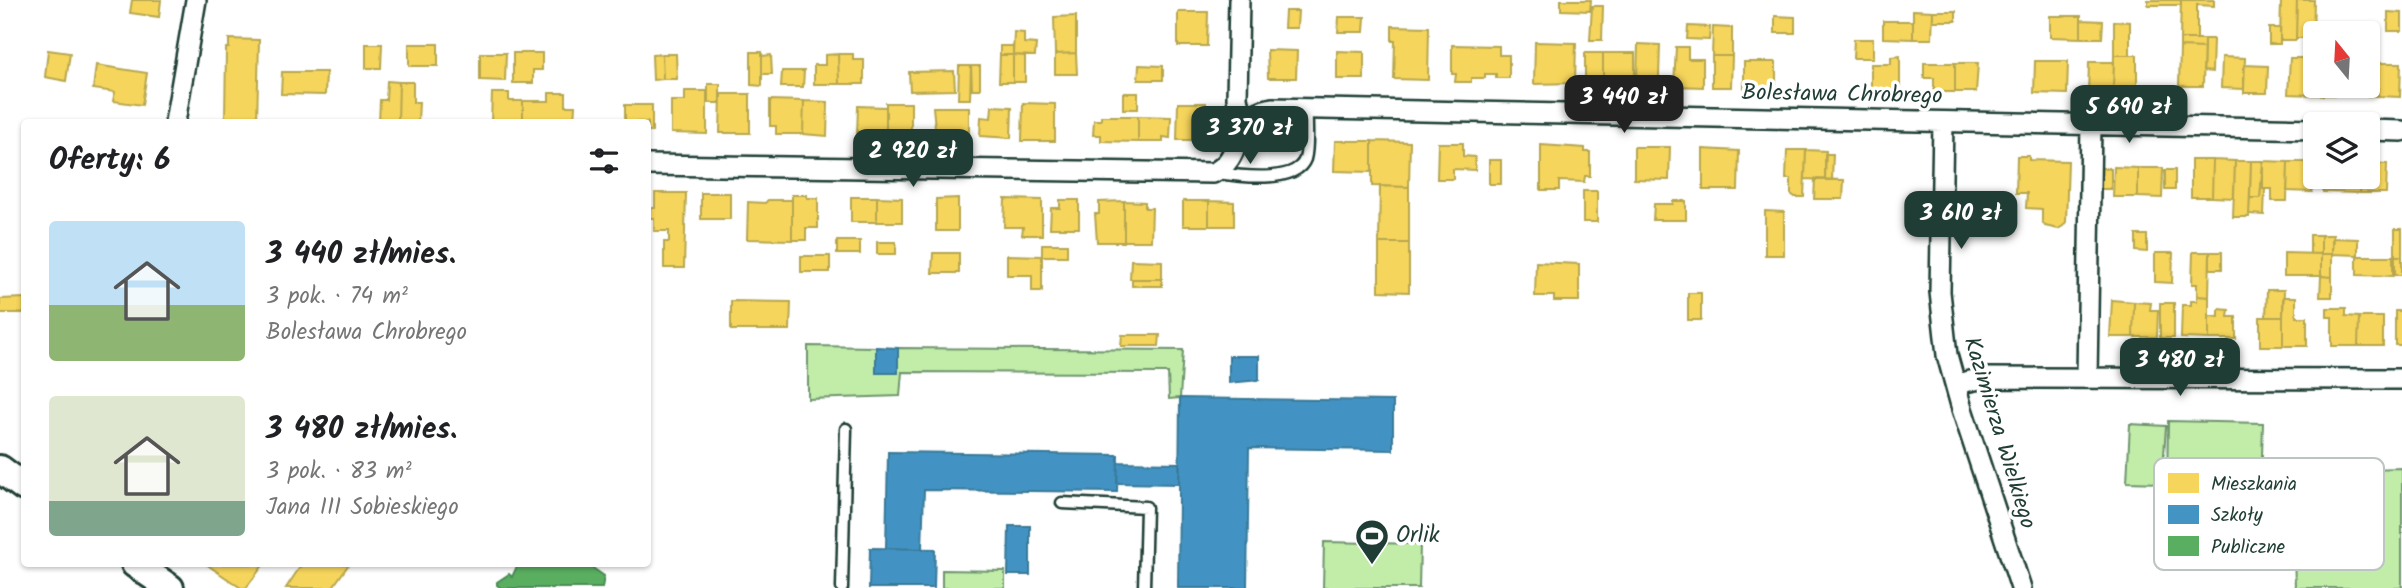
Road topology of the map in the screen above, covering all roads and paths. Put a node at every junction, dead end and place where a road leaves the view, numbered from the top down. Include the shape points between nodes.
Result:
1 (196, 0) edge
2 (1239, 0) edge
3 (1307, 109) junction
4 (176, 119) edge
5 (1943, 122) junction
6 (1243, 123) junction
7 (2091, 124) junction
8 (2303, 129) edge
9 (2380, 130) edge
10 (2402, 131) edge
11 (651, 165) edge
12 (1213, 173) junction
13 (2087, 378) junction
14 (2402, 379) edge
15 (1955, 384) junction
16 (846, 429) dead end
17 (0, 470) edge
18 (21, 484) edge
19 (1062, 503) dead end
20 (142, 567) edge
21 (164, 577) edge
22 (842, 588) edge
23 (1144, 588) edge
24 (2021, 588) edge

1 - 4 street
2 - 6 street via 1237,99
3 - 5 street, Bolesława Chrobrego
3 - 6 street, Bolesława Chrobrego via 1272,108
3 - 12 lane via 1306,157 1301,167 1279,176
5 - 7 street, Bolesława Chrobrego
5 - 15 street, Kazimierza Wielkiego via 1941,292 1947,355
6 - 12 street via 1235,152
7 - 8 street, Bolesława Chrobrego
7 - 13 street
9 - 10 street
11 - 12 street
13 - 14 street
13 - 15 street via 1984,378
15 - 24 street, Kazimierza Wielkiego
16 - 22 lane
17 - 18 main road
19 - 23 lane via 1146,507
20 - 21 main road

